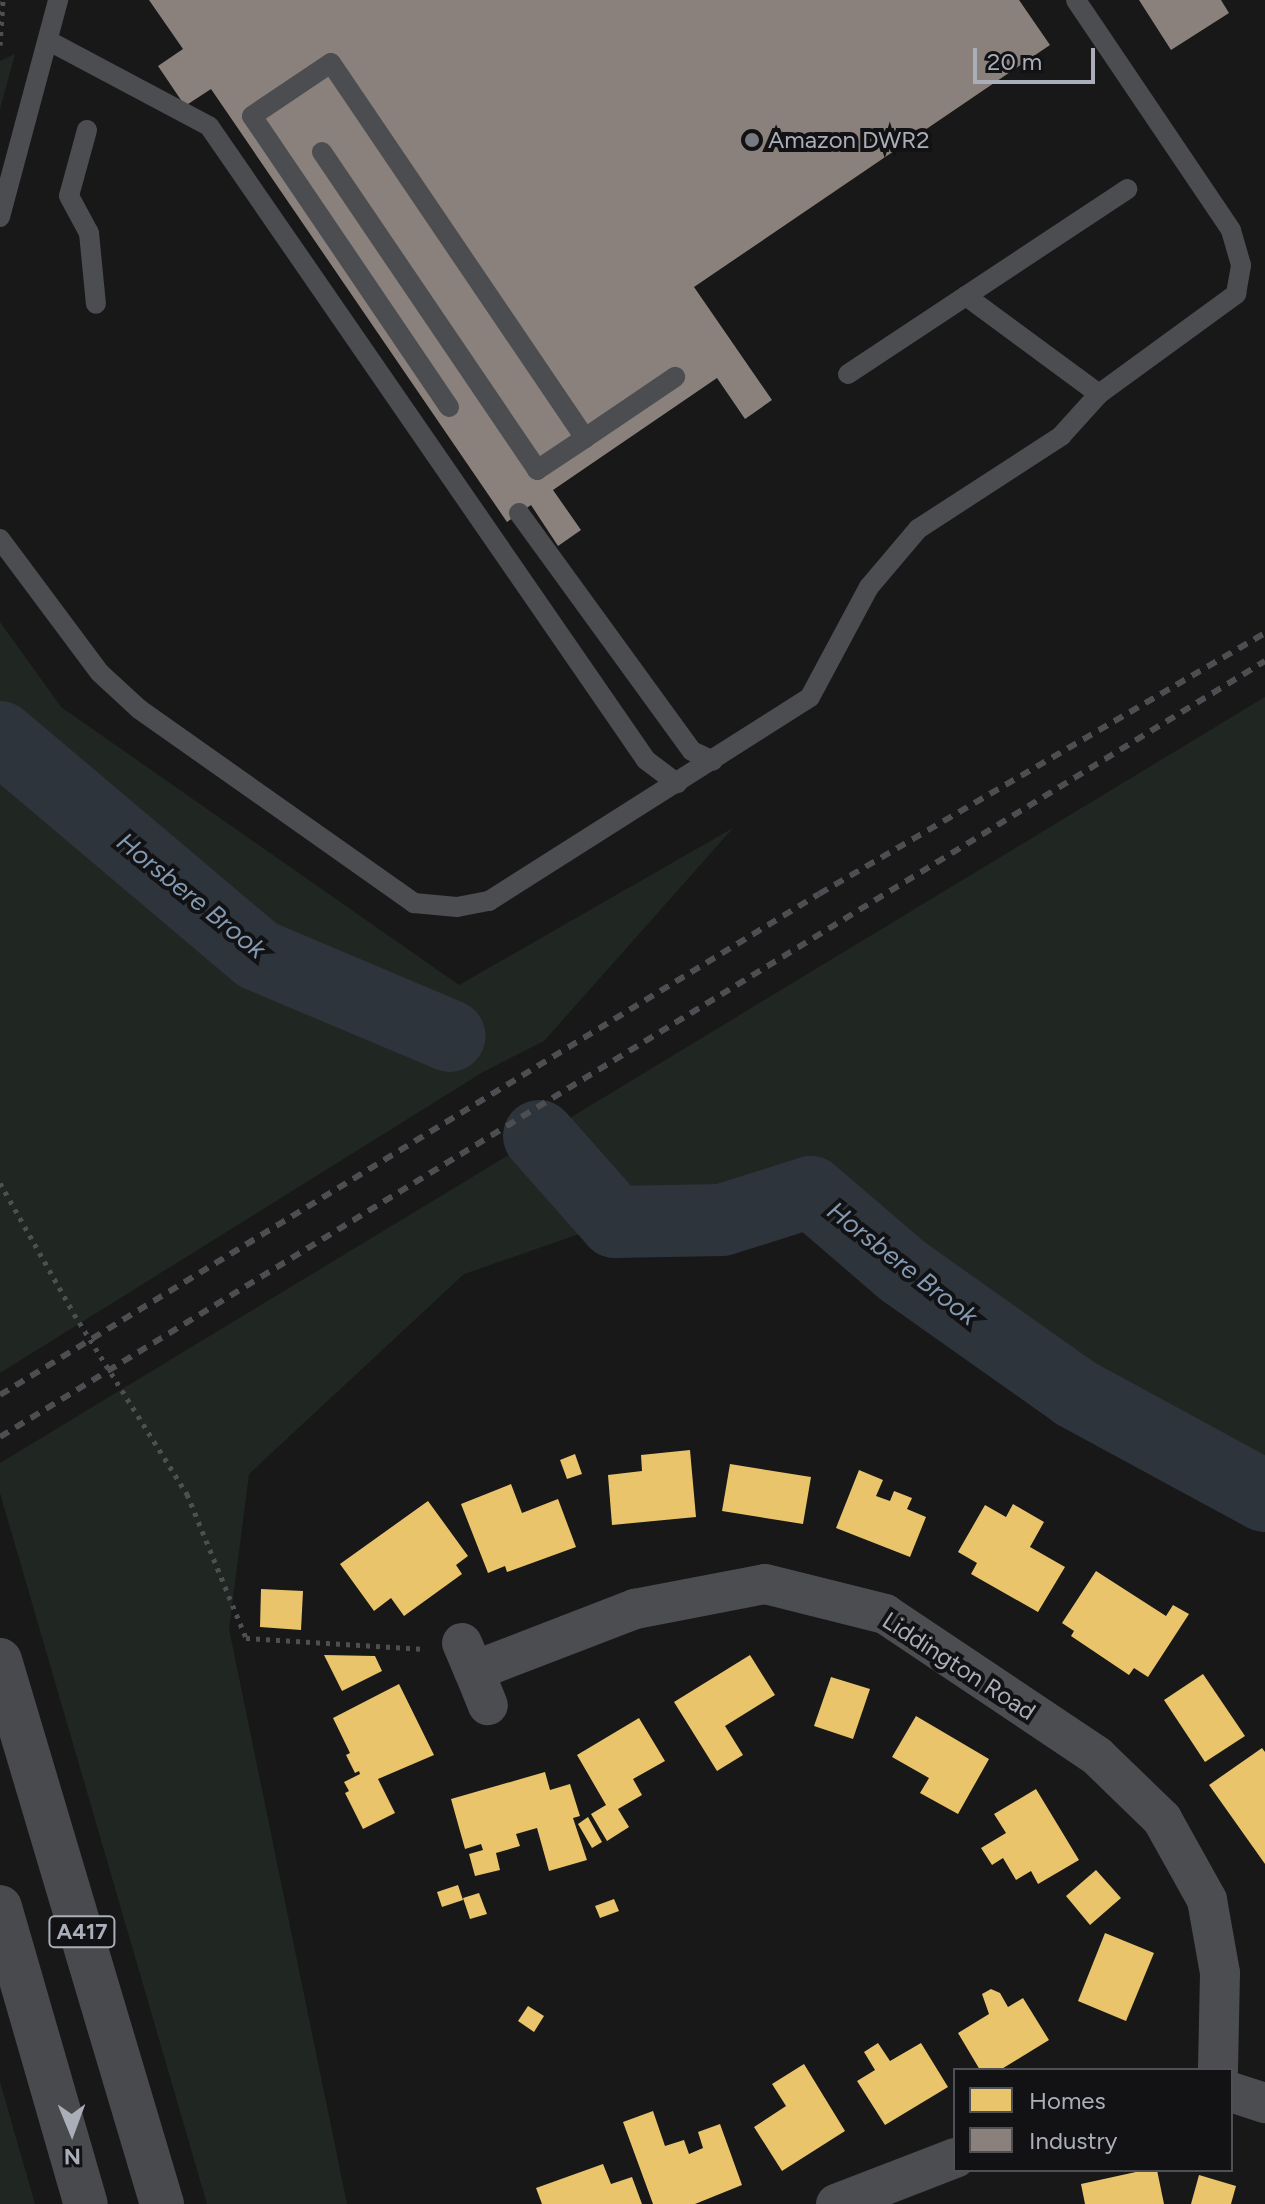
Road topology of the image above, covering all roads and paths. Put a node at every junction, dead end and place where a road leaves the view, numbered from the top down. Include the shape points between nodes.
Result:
1 (3, 0) edge
2 (58, 0) edge
3 (1076, 0) edge
4 (49, 41) junction
5 (0, 45) edge
6 (87, 130) dead end
7 (322, 152) dead end
8 (1127, 189) dead end
9 (0, 217) edge
10 (966, 296) junction
11 (96, 304) dead end
12 (848, 374) dead end
13 (675, 377) dead end
14 (1099, 394) junction
15 (449, 407) dead end
16 (585, 438) junction
17 (519, 513) dead end
18 (0, 539) edge
19 (713, 761) junction
20 (677, 783) junction
21 (0, 1183) edge
22 (0, 1660) edge
23 (475, 1673) joint
24 (0, 1907) edge
25 (1218, 2068) edge
26 (1233, 2093) edge
27 (1265, 2103) edge
28 (953, 2159) edge
29 (86, 2204) edge
30 (162, 2204) edge
31 (836, 2204) edge

1 - 5 path
2 - 4 lane
3 - 14 lane via 1231,230 1241,265 1236,294
4 - 9 lane
4 - 20 lane via 209,126 646,760
6 - 11 lane via 69,196 89,233
7 - 16 lane via 537,470
8 - 10 lane
10 - 12 lane
10 - 14 lane
13 - 16 lane
14 - 19 lane via 1061,436 918,529 869,587 810,697
15 - 16 lane via 252,116 331,63
17 - 19 lane via 692,751
18 - 20 lane via 100,673 139,709 414,903 457,907 489,901
19 - 20 lane
21 - 23 path via 52,1278 187,1494 246,1638 414,1651
22 - 30 highway, A417
23 - 25 street, Liddington Road via 635,1609 765,1584 885,1614 1097,1756 1162,1819 1207,1900 1220,1973
24 - 29 highway, A417
26 - 27 street
28 - 31 street

